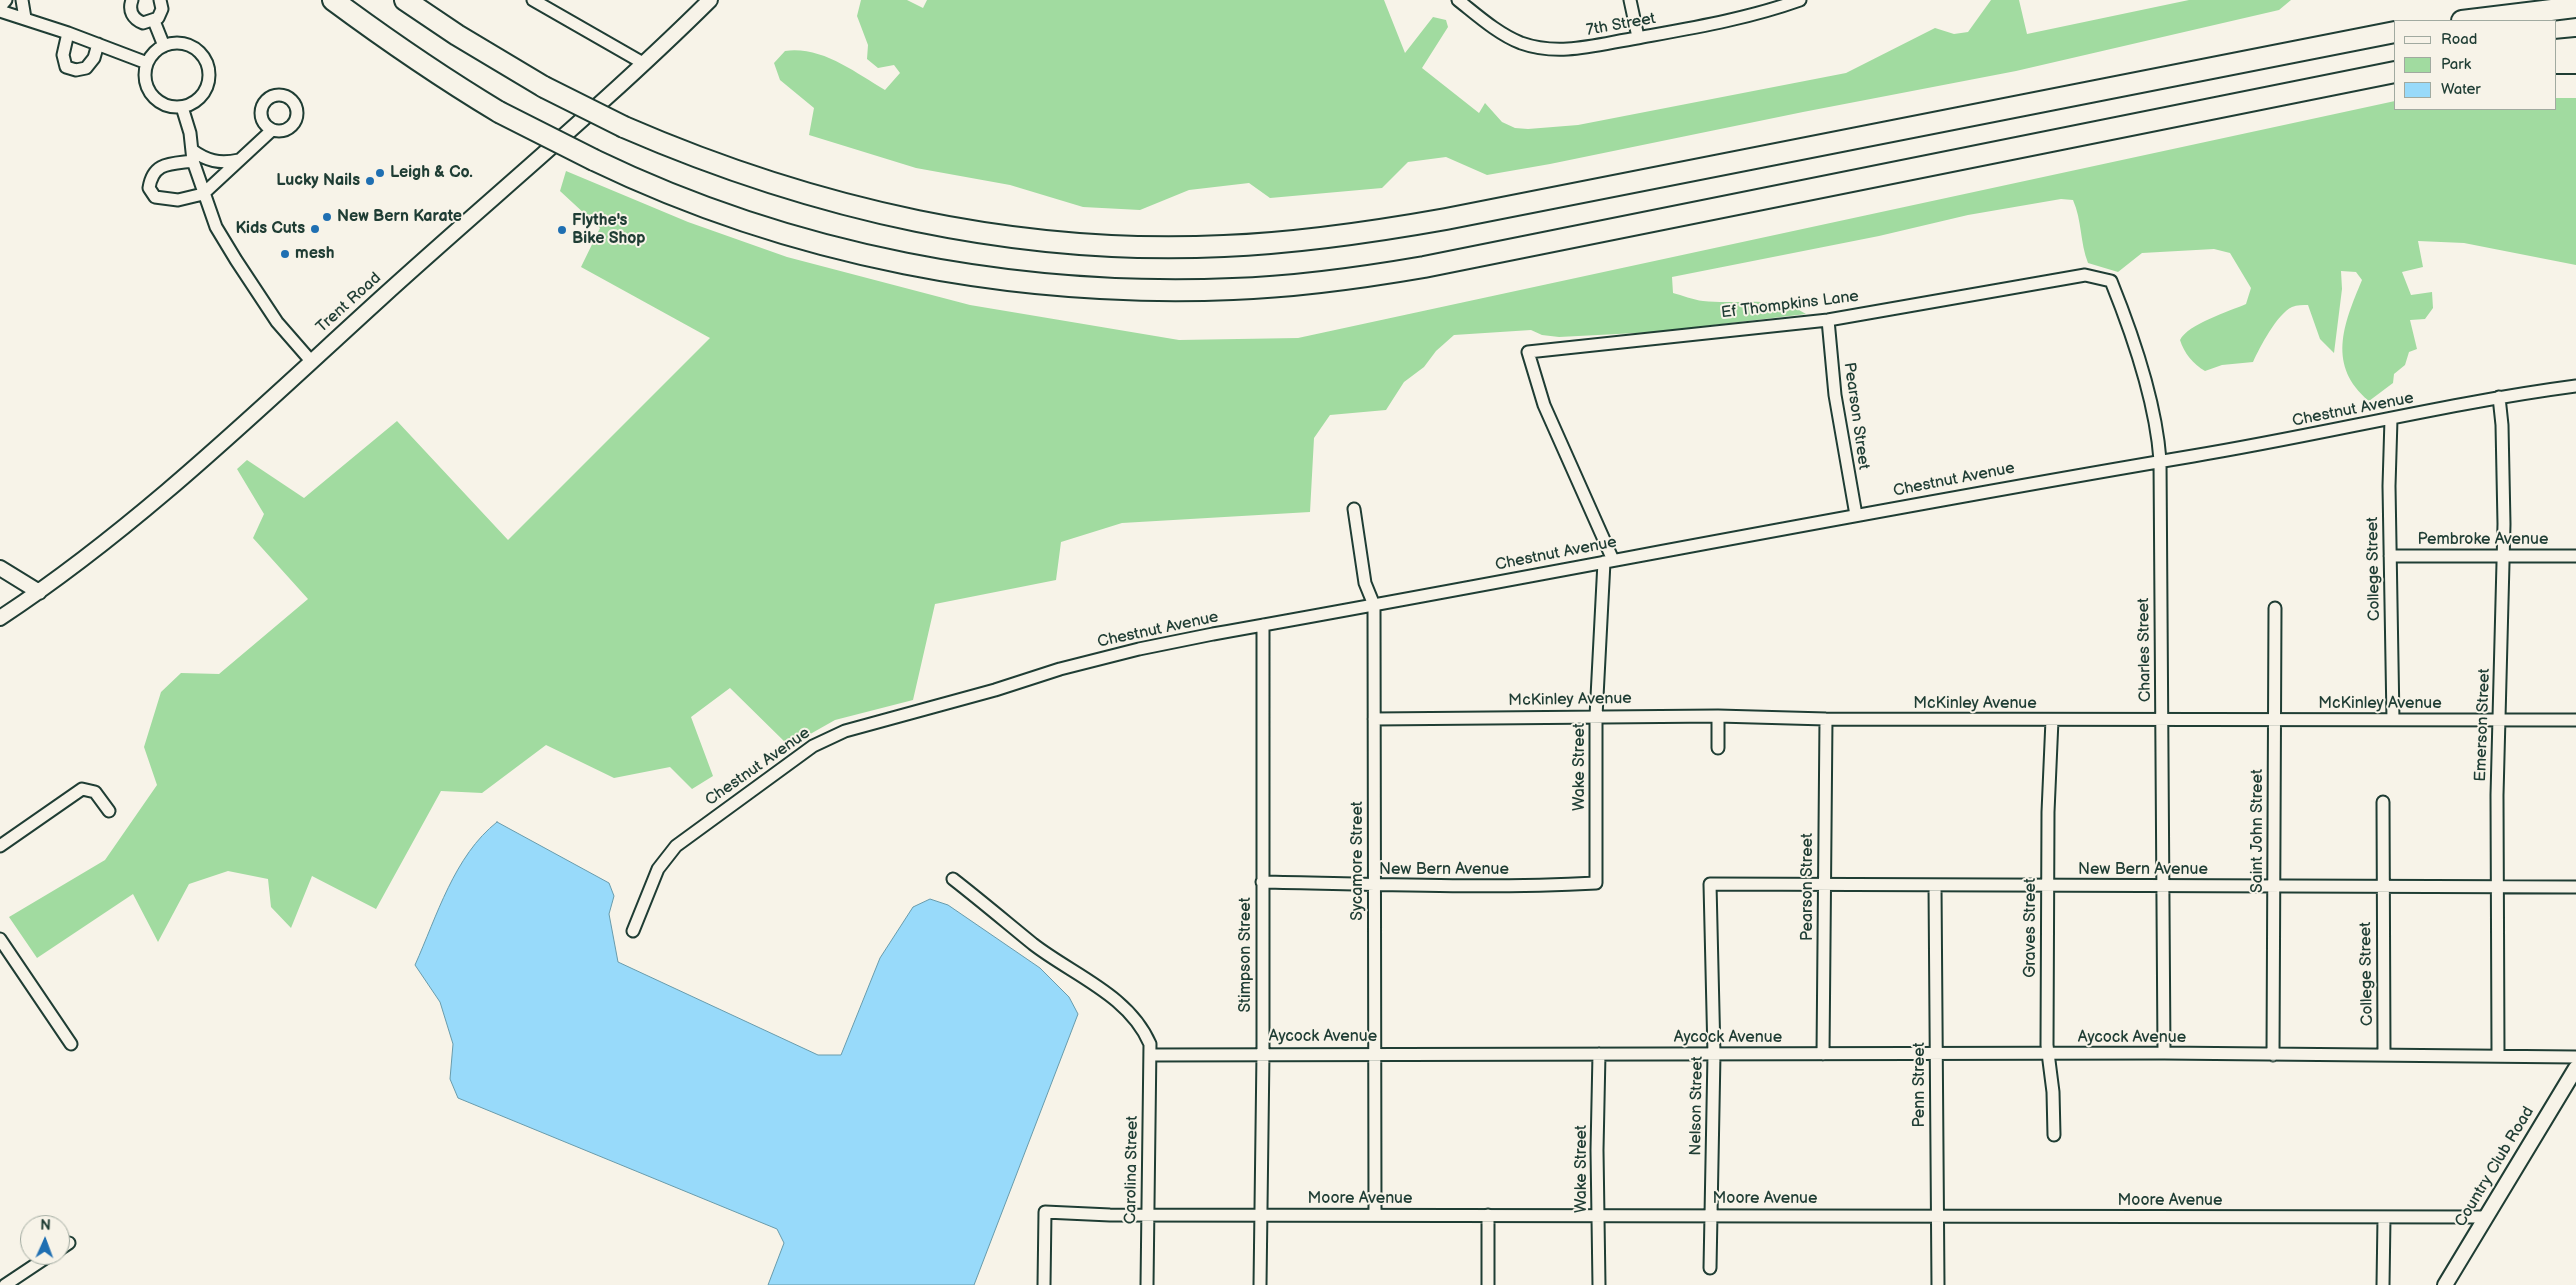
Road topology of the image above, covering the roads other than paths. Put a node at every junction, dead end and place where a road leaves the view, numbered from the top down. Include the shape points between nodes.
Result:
1 (6, 0) edge
2 (22, 0) edge
3 (132, 0) edge
4 (160, 0) edge
5 (334, 0) edge
6 (405, 0) edge
7 (533, 0) edge
8 (710, 0) edge
9 (1458, 0) edge
10 (1630, 0) edge
11 (1800, 0) edge
12 (2563, 0) edge
13 (0, 7) edge
14 (2576, 7) edge
15 (0, 11) edge
16 (2512, 14) junction
17 (25, 18) junction
18 (2469, 20) edge
19 (154, 21) junction
20 (68, 32) junction
21 (2394, 32) edge
22 (1638, 37) junction
23 (98, 44) junction
24 (164, 46) junction
25 (2576, 48) edge
26 (2556, 50) edge
27 (147, 63) junction
28 (643, 63) junction
29 (2556, 63) edge
30 (2576, 63) edge
31 (2394, 72) edge
32 (182, 107) junction
33 (272, 130) dead end
34 (192, 155) junction
35 (239, 160) junction
36 (203, 194) junction
37 (2085, 275) joint
38 (1828, 320) junction
39 (1528, 352) joint
40 (311, 361) junction
41 (2576, 386) edge
42 (2499, 397) junction
43 (2391, 419) junction
44 (2160, 460) junction
45 (1354, 509) dead end
46 (1856, 515) junction
47 (2390, 556) junction
48 (2504, 556) junction
49 (2576, 556) edge
50 (1609, 561) junction
51 (0, 568) edge
52 (39, 592) junction
53 (1374, 605) junction
54 (2275, 608) dead end
55 (0, 618) edge
56 (1263, 625) junction
57 (1596, 716) junction
58 (1718, 716) junction
59 (1374, 719) junction
60 (1826, 720) junction
61 (2052, 720) junction
62 (2162, 720) junction
63 (2274, 720) junction
64 (2393, 720) junction
65 (2499, 720) junction
66 (2576, 720) edge
67 (1718, 748) dead end
68 (2383, 802) dead end
69 (109, 812) dead end
70 (0, 846) edge
71 (953, 879) dead end
72 (1262, 882) junction
73 (1596, 883) joint
74 (1710, 884) joint
75 (1935, 885) junction
76 (1374, 886) junction
77 (1824, 886) junction
78 (2047, 886) junction
79 (2274, 886) junction
80 (2382, 886) junction
81 (2497, 886) junction
82 (2576, 886) edge
83 (2162, 887) junction
84 (633, 931) dead end
85 (0, 939) edge
86 (71, 1044) dead end
87 (1263, 1053) junction
88 (2164, 1053) junction
89 (1375, 1054) junction
90 (1599, 1054) junction
91 (1714, 1054) junction
92 (1823, 1054) junction
93 (1936, 1054) junction
94 (2048, 1054) junction
95 (1150, 1055) junction
96 (2273, 1055) junction
97 (2384, 1055) junction
98 (2498, 1055) junction
99 (2576, 1057) edge
100 (2576, 1068) edge
101 (2054, 1135) dead end
102 (1147, 1214) junction
103 (1261, 1215) junction
104 (1375, 1215) junction
105 (1488, 1215) junction
106 (1598, 1215) junction
107 (1710, 1215) junction
108 (1937, 1216) junction
109 (2486, 1217) junction
110 (2384, 1218) junction
111 (35, 1265) edge
112 (1710, 1268) dead end
113 (5, 1285) edge
114 (1044, 1285) edge
115 (1147, 1285) edge
116 (1260, 1285) edge
117 (1488, 1285) edge
118 (1599, 1285) edge
119 (1938, 1285) edge
120 (2383, 1285) edge
121 (2445, 1285) edge

1 - 13 street
2 - 17 street
3 - 19 street via 130,8 134,18 144,23
4 - 19 street via 160,14
5 - 31 highway, bridge via 437,74 498,112 664,192 768,229 914,265 1085,288 1232,289 1291,285 1424,267
6 - 21 highway, bridge via 457,36 544,87 624,127 725,169 832,202 944,227 1055,242 1167,247 1337,237 1446,219
7 - 28 street
8 - 28 street, Trent Road
9 - 22 street, 7th Street via 1498,30 1521,42 1549,49 1579,49
10 - 22 street
11 - 22 street, 7th Street via 1743,17
12 - 16 highway
14 - 16 highway
15 - 17 street
16 - 18 highway
17 - 20 street
19 - 24 street
20 - 23 street
20 - 23 street via 63,55 66,68 86,68 94,58
23 - 27 street
24 - 27 street
24 - 32 street via 185,44 203,56 208,66 207,87 192,103
25 - 26 highway
27 - 32 street via 146,82 155,99 172,107
28 - 40 street, Trent Road
29 - 30 highway
32 - 34 street
33 - 35 street
34 - 35 street via 226,163
34 - 36 street
34 - 36 street via 159,167 151,174 149,188 155,197 178,200
35 - 36 street
36 - 40 street via 216,227 236,260 277,322
37 - 38 street, Ef Thompkins Lane
37 - 44 street, Charles Street via 2111,281 2143,375 2156,427
38 - 39 street, Ef Thompkins Lane
38 - 46 street, Pearson Street via 1836,404
39 - 50 street, Wake Street via 1544,405
40 - 52 street, Trent Road via 112,537
41 - 42 street, Chestnut Avenue
42 - 43 street, Chestnut Avenue
42 - 48 street, Emerson Street
43 - 44 street, Chestnut Avenue
43 - 47 street, College Street
44 - 46 street, Chestnut Avenue
44 - 62 street, Charles Street
45 - 53 street, Sycamore Street via 1366,583
46 - 50 street, Chestnut Avenue
47 - 48 street, Pembroke Avenue
47 - 64 street, College Street
48 - 49 street, Pembroke Avenue
48 - 65 street, Emerson Street
50 - 53 street, Chestnut Avenue
50 - 57 street, Wake Street
51 - 52 street
52 - 55 street, Trent Road
53 - 56 street, Chestnut Avenue
53 - 59 street, Sycamore Street
54 - 63 street, Saint John Street
56 - 72 street, Stimpson Street
56 - 84 street, Chestnut Avenue via 1139,649 834,735 784,764 676,846 663,861 649,887
57 - 58 street, McKinley Avenue
57 - 59 street, McKinley Avenue
57 - 73 street, Wake Street
58 - 60 street, McKinley Avenue
58 - 67 street
59 - 76 street, Sycamore Street
60 - 61 street, McKinley Avenue
60 - 77 street, Pearson Street
61 - 62 street, McKinley Avenue
61 - 78 street, Graves Street
62 - 63 street, McKinley Avenue
62 - 83 street, Charles Street
63 - 64 street, McKinley Avenue
63 - 79 street, Saint John Street
64 - 65 street, McKinley Avenue
65 - 66 street, McKinley Avenue
65 - 81 street, Emerson Street
68 - 80 street, College Street
69 - 70 street via 95,792 82,789
71 - 95 street via 1034,944 1117,1001 1142,1028 1150,1044
72 - 76 street, New Bern Avenue
72 - 87 street, Stimpson Street
73 - 76 street, New Bern Avenue
74 - 77 street, New Bern Avenue
74 - 91 street, Nelson Street
75 - 77 street, New Bern Avenue
75 - 78 street, New Bern Avenue
75 - 93 street, Penn Street
76 - 89 street, Sycamore Street
77 - 92 street, Pearson Street
78 - 83 street, New Bern Avenue
78 - 94 street, Graves Street
79 - 80 street, New Bern Avenue
79 - 83 street, New Bern Avenue
79 - 96 street, Saint John Street
80 - 81 street, New Bern Avenue
80 - 97 street, College Street
81 - 82 street, New Bern Avenue
81 - 98 street, Emerson Street
83 - 88 street, Charles Street
85 - 86 street
87 - 89 street, Aycock Avenue
87 - 95 street, Aycock Avenue
87 - 103 street, Stimpson Street
88 - 94 street, Aycock Avenue
88 - 96 street, Aycock Avenue
89 - 90 street, Aycock Avenue
89 - 104 street, Sycamore Street
90 - 91 street, Aycock Avenue
90 - 106 street, Wake Street
91 - 92 street, Aycock Avenue
91 - 107 street, Nelson Street
92 - 93 street, Aycock Avenue
93 - 94 street, Aycock Avenue
93 - 108 street, Penn Street
94 - 101 street, Graves Street via 2054,1092
95 - 102 street, Carolina Street
96 - 97 street, Aycock Avenue
97 - 98 street, Aycock Avenue
98 - 99 street, Aycock Avenue
100 - 109 street, Country Club Road
102 - 103 street, Moore Avenue
102 - 114 street, Moore Avenue via 1045,1212
102 - 115 street, Carolina Street
103 - 104 street, Moore Avenue
103 - 116 street, Stimpson Street
104 - 105 street, Moore Avenue
105 - 106 street, Moore Avenue
105 - 117 street
106 - 107 street, Moore Avenue
106 - 118 street, Wake Street
107 - 108 street, Moore Avenue
107 - 112 street, Nelson Street
108 - 110 street, Moore Avenue
108 - 119 street, Penn Street
109 - 110 street, Moore Avenue
109 - 121 street, Country Club Road
110 - 120 street
111 - 113 street

